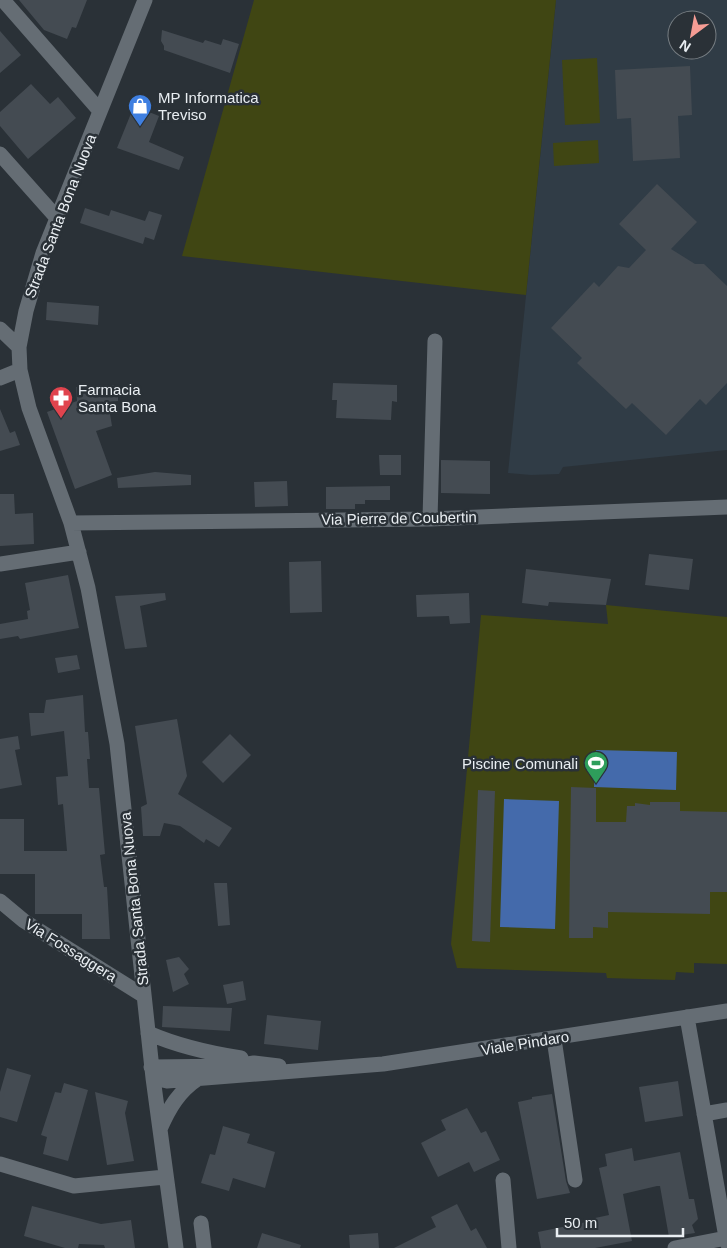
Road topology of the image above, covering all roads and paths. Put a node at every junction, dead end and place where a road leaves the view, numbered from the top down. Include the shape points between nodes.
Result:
1 (3, 0) edge
2 (145, 0) edge
3 (100, 111) junction
4 (0, 154) edge
5 (57, 218) junction
6 (0, 329) edge
7 (435, 341) dead end
8 (19, 347) junction
9 (20, 370) junction
10 (0, 378) edge
11 (727, 507) edge
12 (430, 519) junction
13 (71, 523) junction
14 (79, 552) junction
15 (0, 564) edge
16 (0, 901) edge
17 (144, 996) junction
18 (727, 1011) edge
19 (687, 1017) junction
20 (148, 1033) junction
21 (554, 1039) junction
22 (254, 1063) junction
23 (323, 1070) junction
24 (152, 1073) junction
25 (199, 1078) junction
26 (727, 1110) edge
27 (704, 1114) junction
28 (159, 1130) junction
29 (0, 1164) edge
30 (166, 1177) junction
31 (502, 1180) dead end
32 (575, 1180) dead end
33 (725, 1217) edge
34 (200, 1222) dead end
35 (727, 1241) edge
36 (176, 1248) edge
37 (204, 1248) edge
38 (509, 1248) edge
39 (675, 1248) edge

1 - 3 street
2 - 3 street, Strada Santa Bona Nuova
3 - 5 street, Strada Santa Bona Nuova
4 - 5 street
5 - 8 street, Strada Santa Bona Nuova via 30,295
6 - 8 street
7 - 12 street
8 - 9 street, Strada Santa Bona Nuova
9 - 10 street
9 - 13 street, Strada Santa Bona Nuova via 29,408
11 - 12 street, Via Pierre de Coubertin
12 - 13 street, Via Pierre de Coubertin
13 - 14 street, Strada Santa Bona Nuova
14 - 15 street
14 - 17 street, Strada Santa Bona Nuova via 94,612 116,744
16 - 17 street, Via Fossaggera via 24,921
17 - 20 street, Strada Santa Bona Nuova
18 - 19 street, Viale Pindaro
19 - 21 street, Viale Pindaro
19 - 27 street
20 - 22 street, Viale Pindaro via 193,1050 244,1058
20 - 24 street, Strada Santa Bona Nuova
21 - 23 street, Viale Pindaro
21 - 32 street
22 - 23 street, Viale Pindaro
22 - 24 street, Viale Pindaro
23 - 25 street, Viale Pindaro
24 - 25 street, Viale Pindaro via 167,1080
24 - 28 street, Strada Santa Bona Nuova
25 - 28 street via 174,1100
26 - 27 street
27 - 33 street
28 - 30 street, Strada Santa Bona Nuova
29 - 30 street via 74,1186
30 - 36 street, Strada Santa Bona Nuova
31 - 38 street
33 - 35 street
34 - 37 street
35 - 39 street

